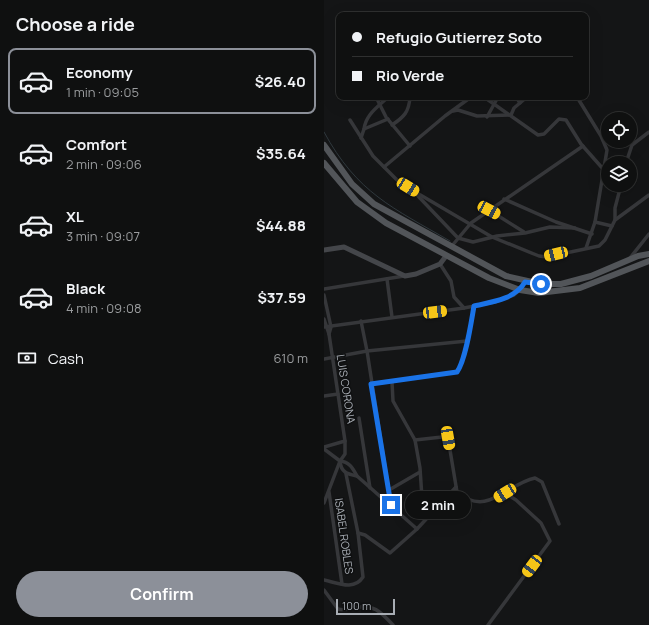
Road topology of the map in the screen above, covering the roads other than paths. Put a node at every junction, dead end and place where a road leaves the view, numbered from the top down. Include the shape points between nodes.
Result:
1 (377, 100) edge
2 (385, 100) edge
3 (410, 100) edge
4 (467, 100) edge
5 (489, 100) edge
6 (497, 100) edge
7 (518, 100) edge
8 (524, 100) edge
9 (580, 100) edge
10 (520, 103) junction
11 (495, 104) junction
12 (379, 106) junction
13 (452, 111) junction
14 (511, 115) junction
15 (487, 117) junction
16 (388, 119) junction
17 (350, 120) dead end
18 (392, 125) junction
19 (364, 129) junction
20 (649, 132) edge
21 (361, 138) junction
22 (324, 145) edge
23 (410, 146) junction
24 (583, 146) junction
25 (606, 156) edge
26 (628, 156) edge
27 (324, 163) edge
28 (384, 167) junction
29 (601, 167) edge
30 (352, 184) junction
31 (601, 187) edge
32 (346, 191) junction
33 (415, 192) junction
34 (619, 192) edge
35 (649, 195) edge
36 (504, 199) junction
37 (489, 210) junction
38 (615, 220) junction
39 (595, 222) junction
40 (471, 223) junction
41 (612, 226) junction
42 (575, 228) junction
43 (524, 233) junction
44 (592, 234) junction
45 (649, 234) edge
46 (492, 237) junction
47 (458, 238) junction
48 (451, 247) junction
49 (586, 248) junction
50 (324, 250) edge
51 (649, 254) edge
52 (446, 256) junction
53 (628, 260) junction
54 (649, 261) edge
55 (440, 264) junction
56 (405, 276) junction
57 (387, 279) junction
58 (525, 282) junction
59 (324, 289) edge
60 (520, 290) junction
61 (324, 295) edge
62 (474, 306) junction
63 (464, 308) junction
64 (392, 318) junction
65 (324, 319) edge
66 (361, 321) junction
67 (325, 327) edge
68 (331, 327) junction
69 (329, 334) junction
70 (467, 341) junction
71 (367, 351) junction
72 (332, 358) junction
73 (324, 359) edge
74 (392, 382) junction
75 (371, 384) junction
76 (338, 394) junction
77 (324, 396) edge
78 (359, 418) dead end
79 (415, 440) junction
80 (346, 441) junction
81 (324, 448) edge
82 (340, 462) junction
83 (420, 472) junction
84 (346, 474) junction
85 (358, 476) junction
86 (370, 488) junction
87 (456, 488) junction
88 (389, 490) junction
89 (328, 491) junction
90 (505, 493) junction
91 (324, 503) edge
92 (391, 505) junction
93 (427, 518) junction
94 (559, 524) dead end
95 (416, 529) junction
96 (358, 533) junction
97 (324, 580) edge
98 (342, 584) junction
99 (324, 590) edge
100 (393, 625) edge
101 (488, 625) edge

1 - 12 street
2 - 12 street
3 - 18 street via 404,116
4 - 13 street
5 - 11 street
6 - 11 street
7 - 10 street
8 - 10 street
9 - 25 street via 601,136 607,150
10 - 14 street
11 - 14 street
11 - 15 street
12 - 16 street
12 - 19 street via 367,119
13 - 15 street
13 - 23 street
14 - 15 street
14 - 24 street via 541,135 559,119 564,119
16 - 18 street
16 - 19 street
17 - 21 street
18 - 23 street
19 - 21 street
20 - 26 street via 632,145
21 - 28 street
22 - 30 main road
23 - 28 street
24 - 29 street
24 - 36 street
27 - 32 main road
28 - 33 street via 400,183
30 - 32 street
30 - 48 main road via 374,204
31 - 39 street
32 - 52 main road via 386,223
33 - 40 street
33 - 47 street
34 - 38 street
35 - 38 street
36 - 37 street
36 - 42 street
37 - 40 street
37 - 43 street
38 - 41 street
39 - 41 street
39 - 44 street
40 - 46 street
40 - 47 street
41 - 49 street via 599,246
42 - 43 street via 550,227
42 - 44 street
43 - 46 street
44 - 49 street
45 - 53 street
46 - 47 street via 473,242
46 - 49 street via 547,257
47 - 48 street
48 - 58 main road via 506,276
50 - 56 street via 344,247
51 - 53 main road
52 - 55 street
52 - 60 main road via 489,278
53 - 58 main road via 576,281 561,284
54 - 60 main road via 580,288 539,293
55 - 56 street
55 - 63 street via 451,281 454,297
56 - 57 street
57 - 59 street
57 - 64 street
58 - 60 street
60 - 62 street via 495,302
61 - 68 street
62 - 63 street
62 - 70 street
63 - 64 street
64 - 66 street
65 - 67 street, LUIS CORONA
66 - 68 street
66 - 71 street
67 - 68 street
67 - 69 street, LUIS CORONA
68 - 69 street
69 - 72 street, LUIS CORONA
70 - 71 street
70 - 74 street via 458,370 454,373
71 - 72 street
71 - 75 street
72 - 73 street
72 - 76 street, LUIS CORONA
74 - 75 street
74 - 79 street via 394,402
75 - 88 street
76 - 77 street
76 - 80 street, LUIS CORONA
78 - 86 street
79 - 83 street
79 - 87 street via 448,438
80 - 81 street
80 - 82 street, LUIS CORONA via 345,454
81 - 82 street
82 - 84 street
82 - 85 street via 346,462
82 - 89 street, LUIS CORONA
83 - 88 street
83 - 93 street
84 - 85 street
84 - 96 street
85 - 86 street
86 - 92 street
87 - 90 street via 457,492 473,502 495,500
87 - 93 street
88 - 92 street
89 - 91 street, LUIS CORONA
89 - 98 street, ISABEL ROBLES
90 - 94 street via 526,480 535,478 542,482
90 - 101 street via 541,523 550,541
92 - 95 street
93 - 95 street
95 - 96 street via 390,553 365,535
96 - 98 street via 363,577 353,586
97 - 98 street
99 - 100 street via 338,609 368,606 378,610

